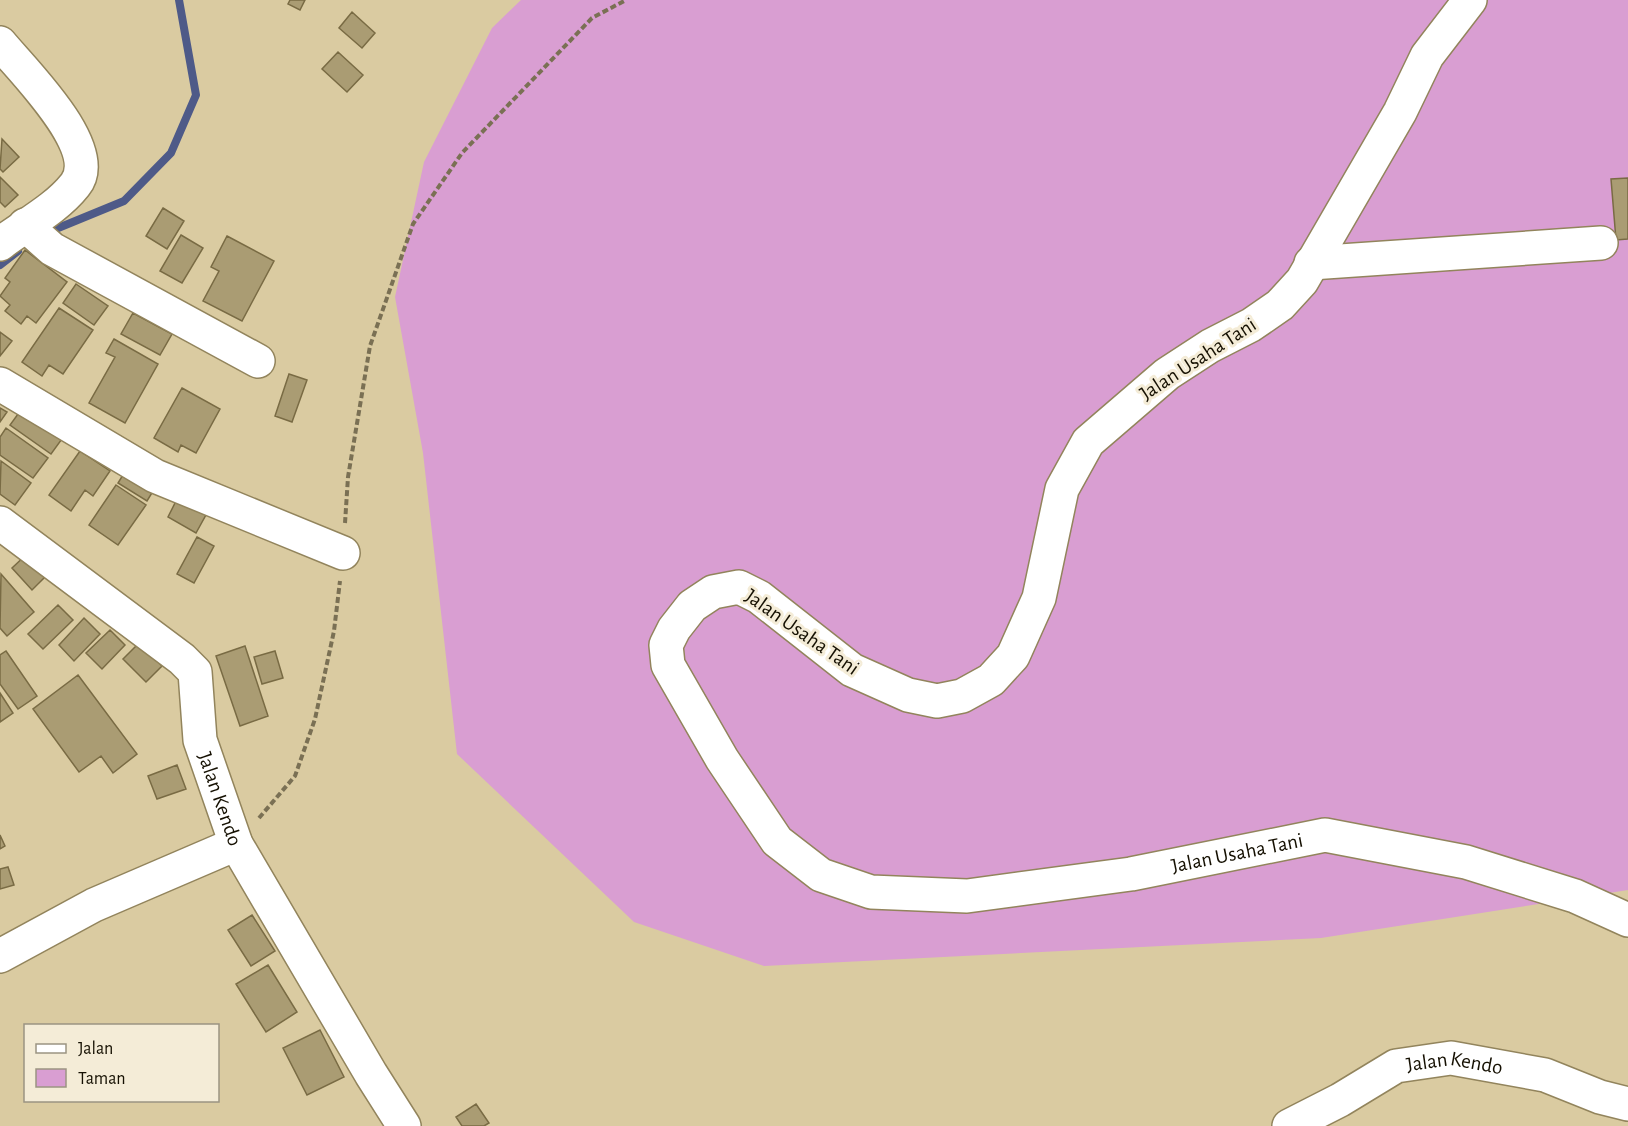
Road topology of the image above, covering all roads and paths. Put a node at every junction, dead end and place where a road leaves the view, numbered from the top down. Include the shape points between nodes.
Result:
1 (626, 0) edge
2 (1470, 0) edge
3 (0, 43) edge
4 (12, 235) edge
5 (1602, 243) dead end
6 (1311, 263) junction
7 (258, 361) dead end
8 (0, 384) edge
9 (4, 534) edge
10 (343, 553) junction
11 (237, 844) junction
12 (1628, 920) edge
13 (0, 956) edge
14 (1628, 1104) edge
15 (404, 1126) edge
16 (1289, 1126) edge

1 - 10 path via 592,18 462,153 413,224 370,346 348,477
2 - 6 street, Jalan Usaha Tani via 1427,56 1400,112
3 - 4 street via 69,126 82,165 77,183 56,204
4 - 7 street via 52,249
5 - 6 street
6 - 12 street, Jalan Usaha Tani via 1302,281 1280,305 1167,374 1088,442 1062,489 1039,598 1013,656 991,680 962,696 937,701 908,695 852,670 759,597 739,587 713,592 692,606 666,645 668,665 722,759 777,841 821,875 871,892 967,896 1131,874 1325,835 1466,862 1575,896
8 - 10 street via 155,476
9 - 11 street, Jalan Kendo via 182,658 195,672 200,740
10 - 11 path via 332,642 315,719 296,776
11 - 13 street via 94,905
11 - 15 street, Jalan Kendo
14 - 16 street, Jalan Kendo via 1545,1075 1451,1058 1396,1066

